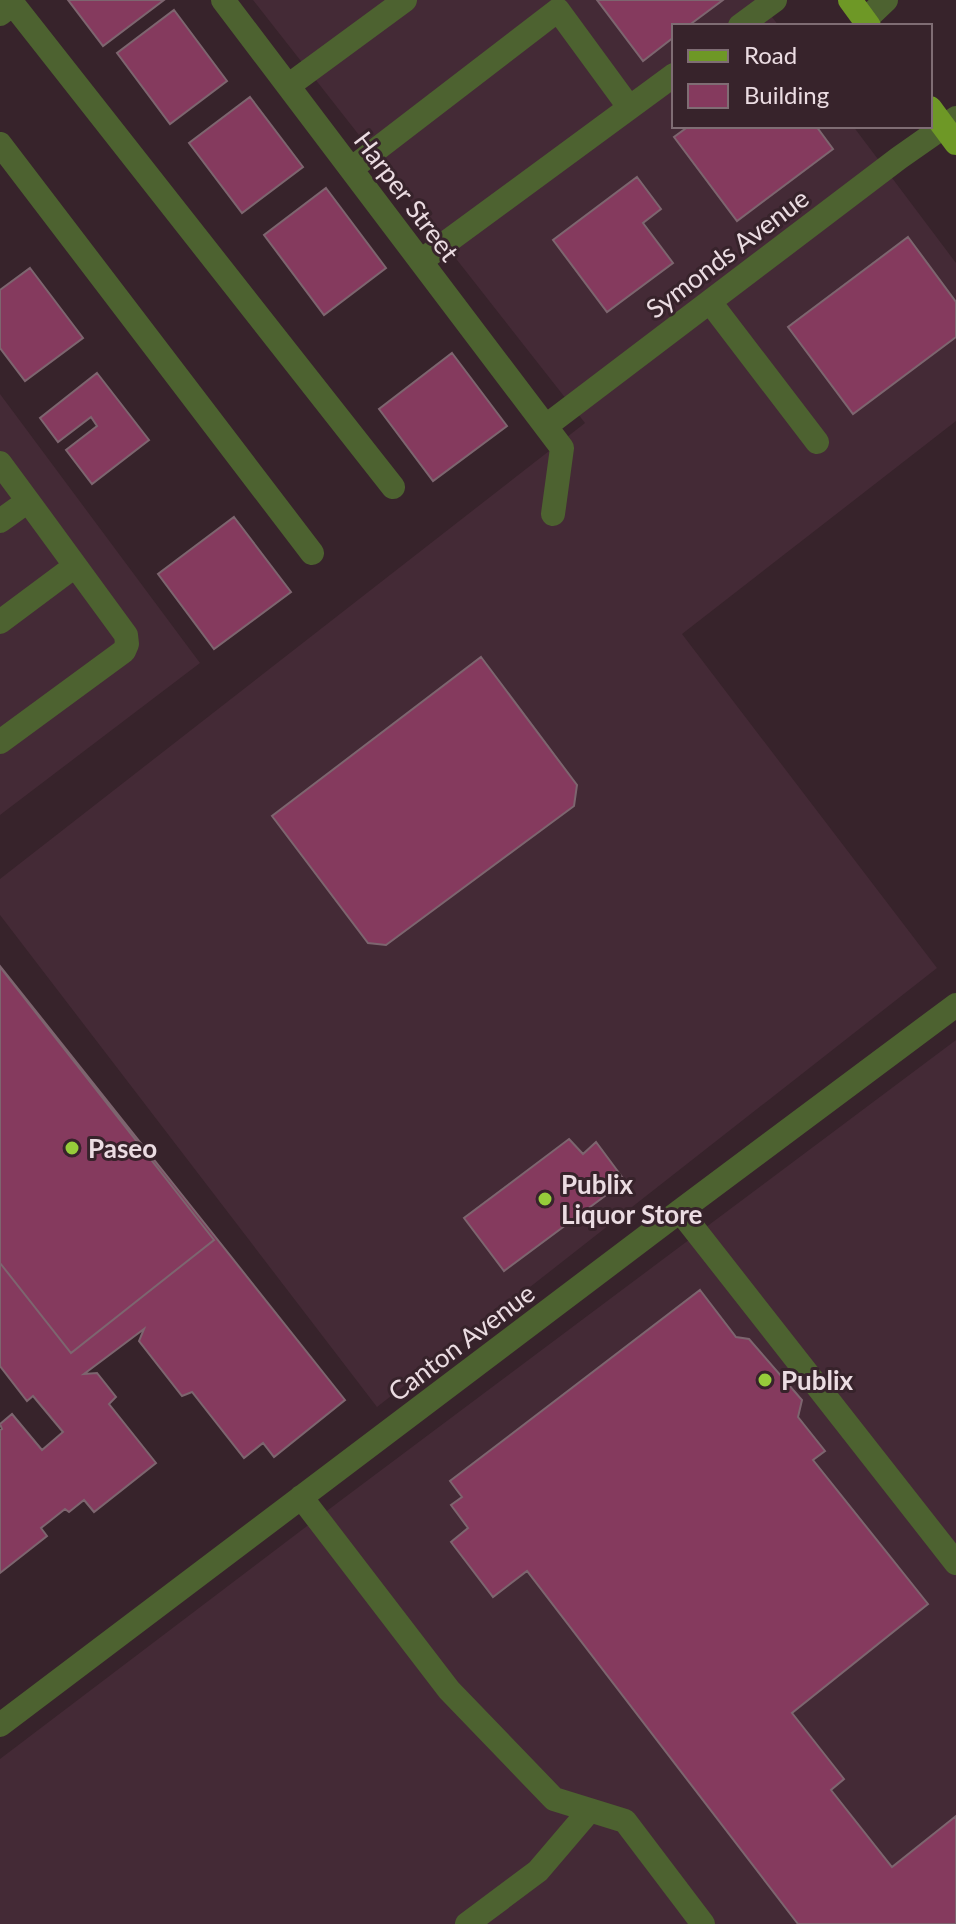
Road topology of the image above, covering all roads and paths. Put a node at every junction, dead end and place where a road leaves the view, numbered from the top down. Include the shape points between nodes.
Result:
1 (223, 0) edge
2 (405, 0) edge
3 (775, 0) edge
4 (850, 0) edge
5 (886, 0) edge
6 (554, 5) edge
7 (0, 14) edge
8 (867, 23) edge
9 (743, 24) edge
10 (672, 76) edge
11 (288, 86) junction
12 (629, 107) junction
13 (946, 124) edge
14 (0, 144) edge
15 (351, 169) junction
16 (421, 261) junction
17 (710, 302) junction
18 (546, 426) junction
19 (817, 442) dead end
20 (0, 463) edge
21 (393, 487) dead end
22 (28, 501) junction
23 (553, 514) dead end
24 (0, 521) edge
25 (312, 553) dead end
26 (75, 566) junction
27 (0, 622) edge
28 (0, 742) edge
29 (956, 1005) edge
30 (680, 1211) junction
31 (301, 1497) junction
32 (956, 1563) edge
33 (0, 1725) edge
34 (590, 1810) junction
35 (467, 1924) edge
36 (703, 1924) edge

1 - 11 street, Harper Street
2 - 11 street
3 - 9 street
4 - 8 main road
5 - 8 street
6 - 12 street
6 - 15 street
7 - 21 street via 13,4
10 - 12 street
11 - 15 street, Harper Street
12 - 16 street
13 - 17 street, Symonds Avenue
14 - 25 street
15 - 16 street, Harper Street
16 - 18 street, Harper Street
17 - 18 street, Symonds Avenue
17 - 19 street
18 - 23 street, Harper Street via 562,448
20 - 22 street
22 - 24 street
22 - 26 street
26 - 27 street
26 - 28 street via 126,635 127,644
29 - 30 street, Canton Avenue
30 - 31 street, Canton Avenue
30 - 32 street
31 - 33 street, Canton Avenue
31 - 34 street via 449,1690 554,1799
34 - 35 street via 538,1871
34 - 36 street via 625,1821

